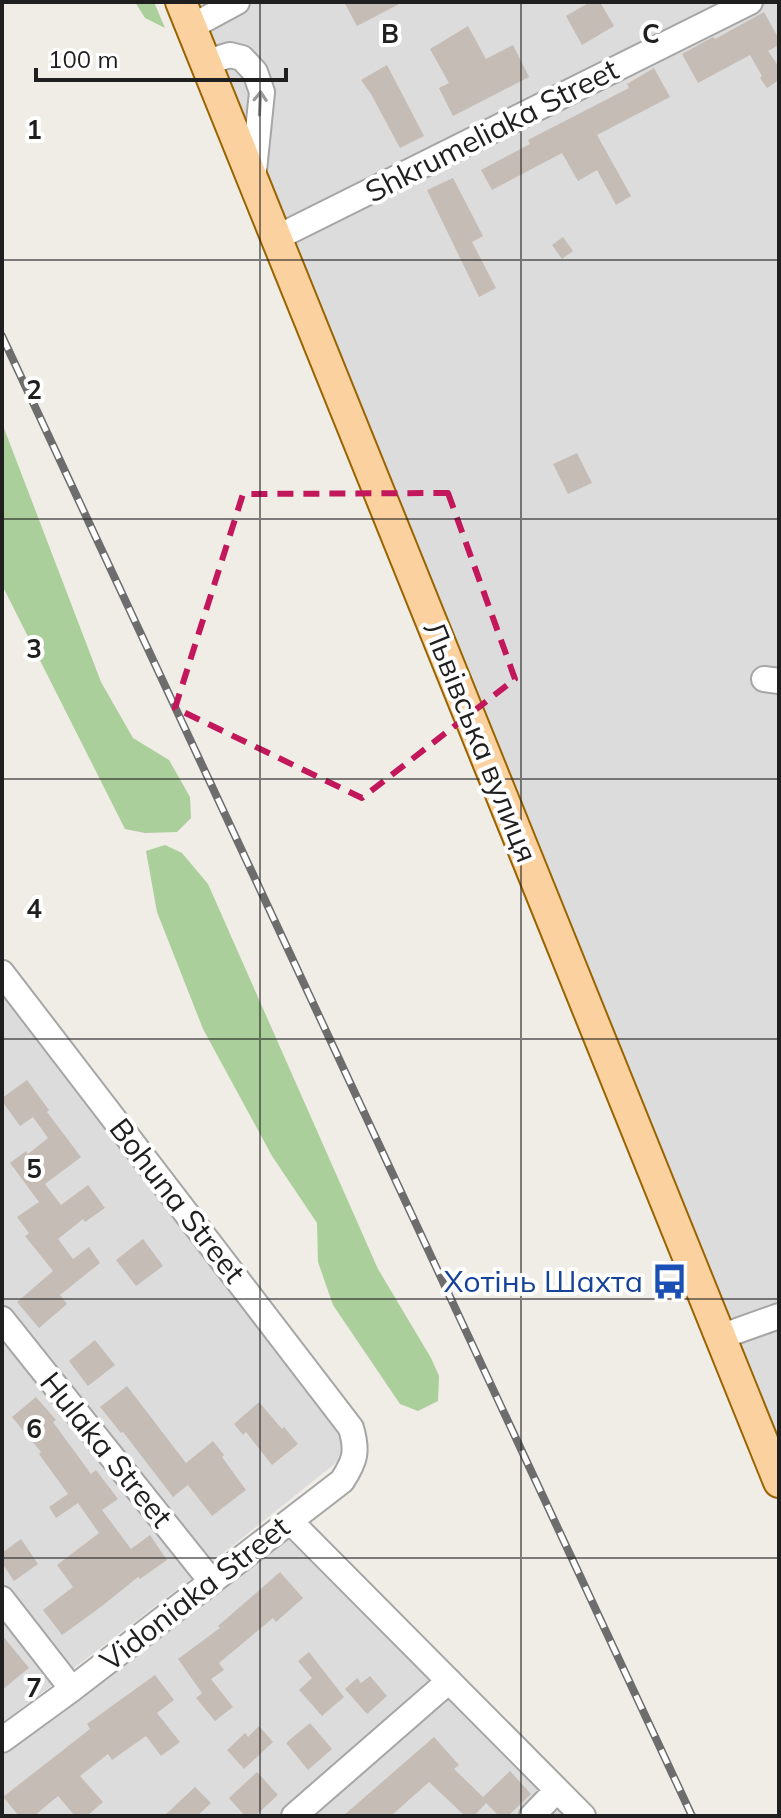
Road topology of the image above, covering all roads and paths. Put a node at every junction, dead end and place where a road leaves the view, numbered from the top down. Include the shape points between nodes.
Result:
1 (237, 2) edge
2 (750, 2) edge
3 (186, 14) edge
4 (207, 67) junction
5 (253, 180) junction
6 (276, 238) junction
7 (2, 973) edge
8 (779, 1316) edge
9 (2, 1319) edge
10 (720, 1337) junction
11 (351, 1428) joint
12 (779, 1482) edge
13 (290, 1521) junction
14 (211, 1581) junction
15 (2, 1599) edge
16 (449, 1681) junction
17 (72, 1689) junction
18 (2, 1740) edge
19 (557, 1790) junction
20 (294, 1816) edge
21 (532, 1816) edge
22 (583, 1816) edge

1 - 3 street
2 - 6 street, Shkrumeliaka Street
3 - 4 main road, Львівська вулиця
4 - 5 main road, Львівська вулиця
5 -> 4 street via 262,92 255,72 242,58 230,55
5 - 6 main road, Львівська вулиця
6 - 10 main road, Львівська вулиця
7 - 11 street, Bohuna Street
8 - 10 street
9 - 14 street, Hulaka Street
10 - 12 main road, Львівська вулиця
11 - 13 street, Vidoniaka Street via 355,1456 342,1481
13 - 14 street, Vidoniaka Street
13 - 16 street
14 - 17 street, Vidoniaka Street
15 - 17 street
16 - 19 street
16 - 20 street
17 - 18 street, Vidoniaka Street
19 - 21 street
19 - 22 street

